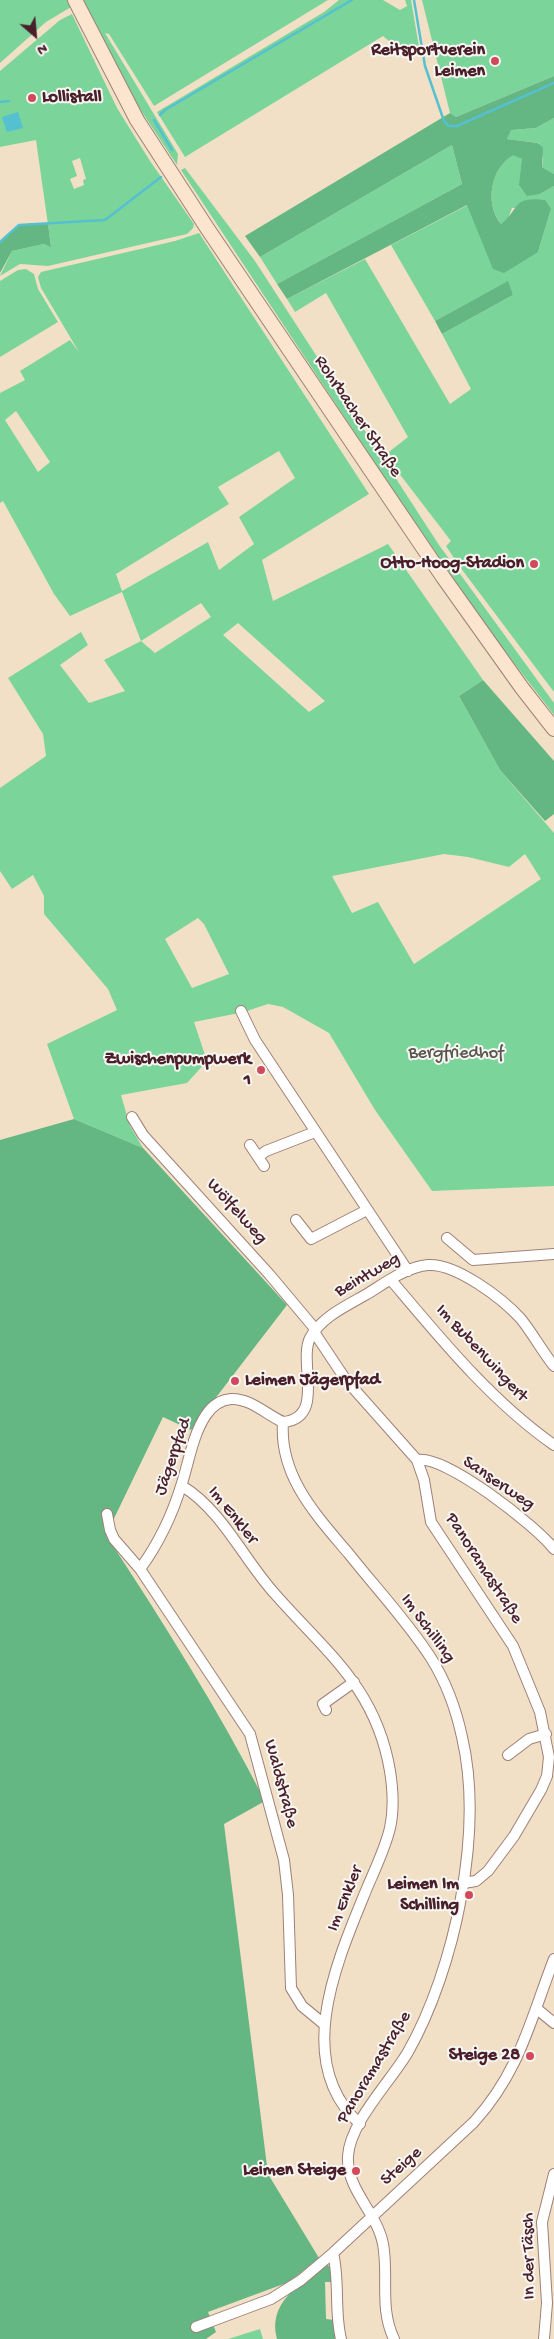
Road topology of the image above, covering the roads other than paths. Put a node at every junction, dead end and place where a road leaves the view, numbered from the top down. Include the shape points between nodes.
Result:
1 (75, 0) edge
2 (554, 729) edge
3 (241, 1011) dead end
4 (132, 1117) dead end
5 (315, 1132) junction
6 (250, 1145) dead end
7 (258, 1156) junction
8 (264, 1166) dead end
9 (367, 1210) junction
10 (296, 1220) dead end
11 (447, 1238) dead end
12 (554, 1254) edge
13 (408, 1271) junction
14 (391, 1280) junction
15 (315, 1331) junction
16 (554, 1366) edge
17 (284, 1422) junction
18 (554, 1445) edge
19 (417, 1460) junction
20 (182, 1486) junction
21 (108, 1514) dead end
22 (554, 1549) edge
23 (140, 1568) junction
24 (354, 1682) junction
25 (322, 1705) dead end
26 (546, 1734) junction
27 (508, 1755) dead end
28 (549, 1785) edge
29 (463, 1884) junction
30 (554, 1959) edge
31 (537, 2009) junction
32 (554, 2023) edge
33 (325, 2024) junction
34 (360, 2124) junction
35 (554, 2174) edge
36 (372, 2217) junction
37 (333, 2254) junction
38 (196, 2327) dead end
39 (341, 2339) edge
40 (394, 2339) edge
41 (544, 2339) edge

1 - 2 main road, Rohrbacher Straße via 137,120 443,577
3 - 5 street via 252,1036
4 - 15 street, Wölfelweg via 143,1135 260,1263
5 - 7 street
5 - 9 street
6 - 7 street
7 - 8 street
9 - 10 street via 314,1242
9 - 13 street
11 - 12 street via 471,1260
13 - 14 street, Beintweg
13 - 16 street, Beintweg via 442,1266 491,1293 521,1320
14 - 15 street, Beintweg via 335,1314
14 - 18 street, Im Bubenwingert via 488,1388 525,1424
15 - 17 street via 306,1352 308,1400 299,1415
15 - 19 street, Panoramastraße via 346,1380
17 - 20 street, Jägerpfad via 243,1401 229,1399 217,1403 200,1427
17 - 29 street, Im Schilling via 286,1457 310,1508 413,1633 437,1668 449,1693 468,1769 468,1833
19 - 22 street, Sanserweg via 433,1462 496,1498
19 - 26 street, Panoramastraße via 431,1522 513,1646 532,1688
20 - 23 street, Jägerpfad via 163,1532
20 - 24 street, Im Enkler via 208,1508 266,1584
21 - 23 street via 113,1537
23 - 33 street, Waldstraße via 250,1734 284,1860 291,1988 302,2006
24 - 25 street
24 - 33 street, Im Enkler via 369,1708 384,1748 392,1784 391,1820 339,1961
26 - 27 street via 529,1739
26 - 28 street, Panoramastraße
28 - 29 street, Panoramastraße via 497,1861 476,1881
29 - 34 street, Panoramastraße via 442,1973 422,2026
30 - 31 street, Steige
31 - 32 street
31 - 36 street, Steige via 517,2061 495,2098 474,2122
33 - 34 street, Im Enkler via 331,2083 343,2106
34 - 36 street, Panoramastraße via 350,2142 348,2171
35 - 41 street, In der Täsch via 542,2222 547,2315
36 - 37 street, Steige
36 - 40 street, Panoramastraße via 382,2242 385,2306
37 - 38 street, Steige via 279,2295
37 - 39 street

